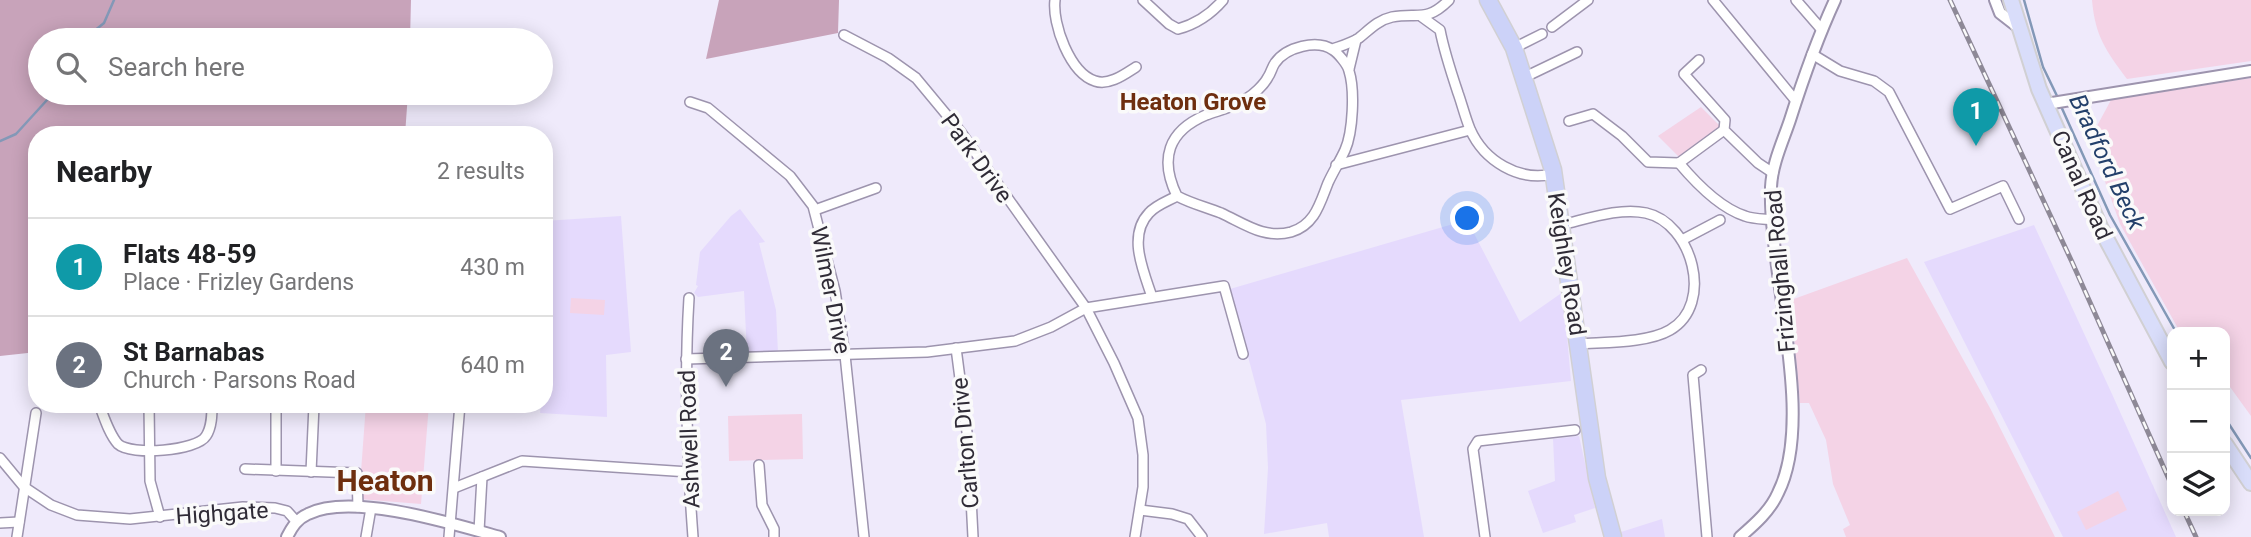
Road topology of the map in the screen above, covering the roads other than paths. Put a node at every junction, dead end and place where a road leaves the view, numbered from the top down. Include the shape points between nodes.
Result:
1 (1055, 0) edge
2 (1143, 0) edge
3 (1223, 0) edge
4 (1449, 0) edge
5 (1488, 0) edge
6 (1588, 0) edge
7 (1713, 0) edge
8 (1796, 0) edge
9 (1835, 0) edge
10 (1995, 0) edge
11 (2011, 0) edge
12 (1440, 10) junction
13 (1422, 17) junction
14 (1552, 27) dead end
15 (2018, 27) junction
16 (1440, 30) junction
17 (1822, 30) junction
18 (1542, 34) dead end
19 (844, 35) dead end
20 (1356, 40) junction
21 (1514, 48) junction
22 (1333, 50) junction
23 (1577, 52) dead end
24 (1812, 54) junction
25 (1699, 61) dead end
26 (1136, 67) dead end
27 (1349, 69) junction
28 (2251, 71) edge
29 (1525, 77) junction
30 (690, 102) dead end
31 (1796, 102) junction
32 (2056, 103) junction
33 (1569, 121) dead end
34 (1470, 130) junction
35 (1724, 130) junction
36 (1679, 163) junction
37 (1336, 165) junction
38 (1773, 173) junction
39 (1553, 174) junction
40 (876, 188) dead end
41 (1177, 196) junction
42 (815, 210) junction
43 (1720, 219) dead end
44 (2019, 219) dead end
45 (1773, 220) junction
46 (1561, 225) junction
47 (1682, 240) junction
48 (690, 298) dead end
49 (1152, 298) junction
50 (1086, 308) junction
51 (1579, 344) junction
52 (956, 348) junction
53 (2167, 353) edge
54 (1243, 354) dead end
55 (845, 355) junction
56 (686, 359) junction
57 (1701, 370) dead end
58 (36, 413) dead end
59 (103, 413) edge
60 (149, 413) edge
61 (211, 413) edge
62 (276, 413) edge
63 (314, 413) edge
64 (459, 413) edge
65 (1575, 430) dead end
66 (150, 451) junction
67 (2230, 452) edge
68 (0, 458) edge
69 (759, 465) dead end
70 (245, 469) dead end
71 (276, 471) junction
72 (311, 472) junction
73 (688, 472) junction
74 (482, 477) junction
75 (2251, 483) edge
76 (24, 487) junction
77 (454, 488) junction
78 (358, 507) junction
79 (371, 508) junction
80 (1140, 510) junction
81 (160, 517) junction
82 (296, 521) junction
83 (19, 522) junction
84 (0, 523) edge
85 (451, 523) junction
86 (479, 531) junction
87 (17, 537) edge
88 (287, 537) edge
89 (366, 537) edge
90 (449, 537) edge
91 (500, 537) edge
92 (693, 537) edge
93 (774, 537) edge
94 (864, 537) edge
95 (973, 537) edge
96 (1135, 537) edge
97 (1202, 537) edge
98 (1485, 537) edge
99 (1613, 537) edge
100 (1707, 537) edge
101 (1740, 537) edge

1 - 26 street via 1060,40 1094,81 1109,82
2 - 3 street via 1178,29 1192,25
4 - 12 street
5 - 21 highway, Keighley Road
6 - 14 street
7 - 31 street
8 - 17 street
9 - 17 street, Frizinghall Road
10 - 15 street via 2000,13
11 - 15 main road, Canal Road
12 - 13 street
12 - 16 street
13 - 16 street
13 - 20 street via 1391,17
15 - 32 main road, Canal Road
16 - 34 street
17 - 24 street, Frizinghall Road
18 - 21 street
19 - 50 street, Park Drive via 888,58 923,85
20 - 22 street
20 - 27 street
21 - 29 highway, Keighley Road
22 - 27 street
22 - 41 street via 1310,45 1292,50 1276,61 1267,80 1247,99 1183,128 1168,154
23 - 29 street
24 - 31 street, Frizinghall Road
24 - 44 street via 1889,92 1950,209 2003,186
25 - 35 street via 1684,74 1725,120
27 - 37 street via 1351,122 1346,148
28 - 32 street
29 - 39 highway, Keighley Road
30 - 42 street, Wilmer Drive via 708,108 790,176
31 - 38 street, Frizinghall Road
32 - 53 main road, Canal Road via 2100,228
33 - 36 street via 1592,114 1648,162
34 - 37 street
34 - 39 street via 1483,151 1499,164 1532,177
35 - 36 street
35 - 38 street
36 - 45 street via 1696,183 1729,207 1744,216
37 - 41 street via 1311,221 1291,232 1251,230
38 - 45 street, Frizinghall Road
39 - 46 highway, Keighley Road
40 - 42 street
41 - 49 street via 1149,212 1139,235 1139,254
42 - 55 street, Wilmer Drive
43 - 47 street
45 - 101 street, Frizinghall Road via 1791,382 1791,441 1780,491 1772,506
46 - 47 street via 1619,212 1646,213 1667,222
46 - 51 highway, Keighley Road
47 - 51 street via 1694,294 1679,323 1655,335
48 - 56 street, Ashwell Road
49 - 50 street
49 - 54 street via 1224,286
50 - 52 street via 1015,341
50 - 80 street, Park Drive via 1138,418 1143,455
51 - 99 highway, Keighley Road via 1597,478
52 - 55 street
52 - 95 street, Carlton Drive via 968,440
55 - 56 street
55 - 94 street, Wilmer Drive
56 - 73 street, Ashwell Road
57 - 100 street via 1693,375
58 - 76 street
59 - 66 street via 118,444 133,451
60 - 66 street
61 - 66 street via 202,441
62 - 71 street
63 - 72 street
64 - 77 street
65 - 98 street via 1474,445
66 - 81 street via 150,481
67 - 75 main road
68 - 76 street, Highgate
69 - 93 street via 762,505
70 - 71 street
71 - 72 street
72 - 78 street via 357,473
73 - 74 street via 522,461
73 - 92 street, Ashwell Road
74 - 77 street
74 - 86 street
76 - 81 street, Highgate via 77,515
76 - 83 street
77 - 85 street
78 - 79 street, Highgate
78 - 82 street, Highgate via 325,508
79 - 85 street, Highgate
79 - 89 street
80 - 96 street, Park Drive
80 - 97 street via 1188,519
81 - 82 street, Highgate via 243,507 287,511
82 - 88 street
83 - 84 street
83 - 87 street
85 - 86 street, Highgate
85 - 90 street
86 - 91 street, Highgate

